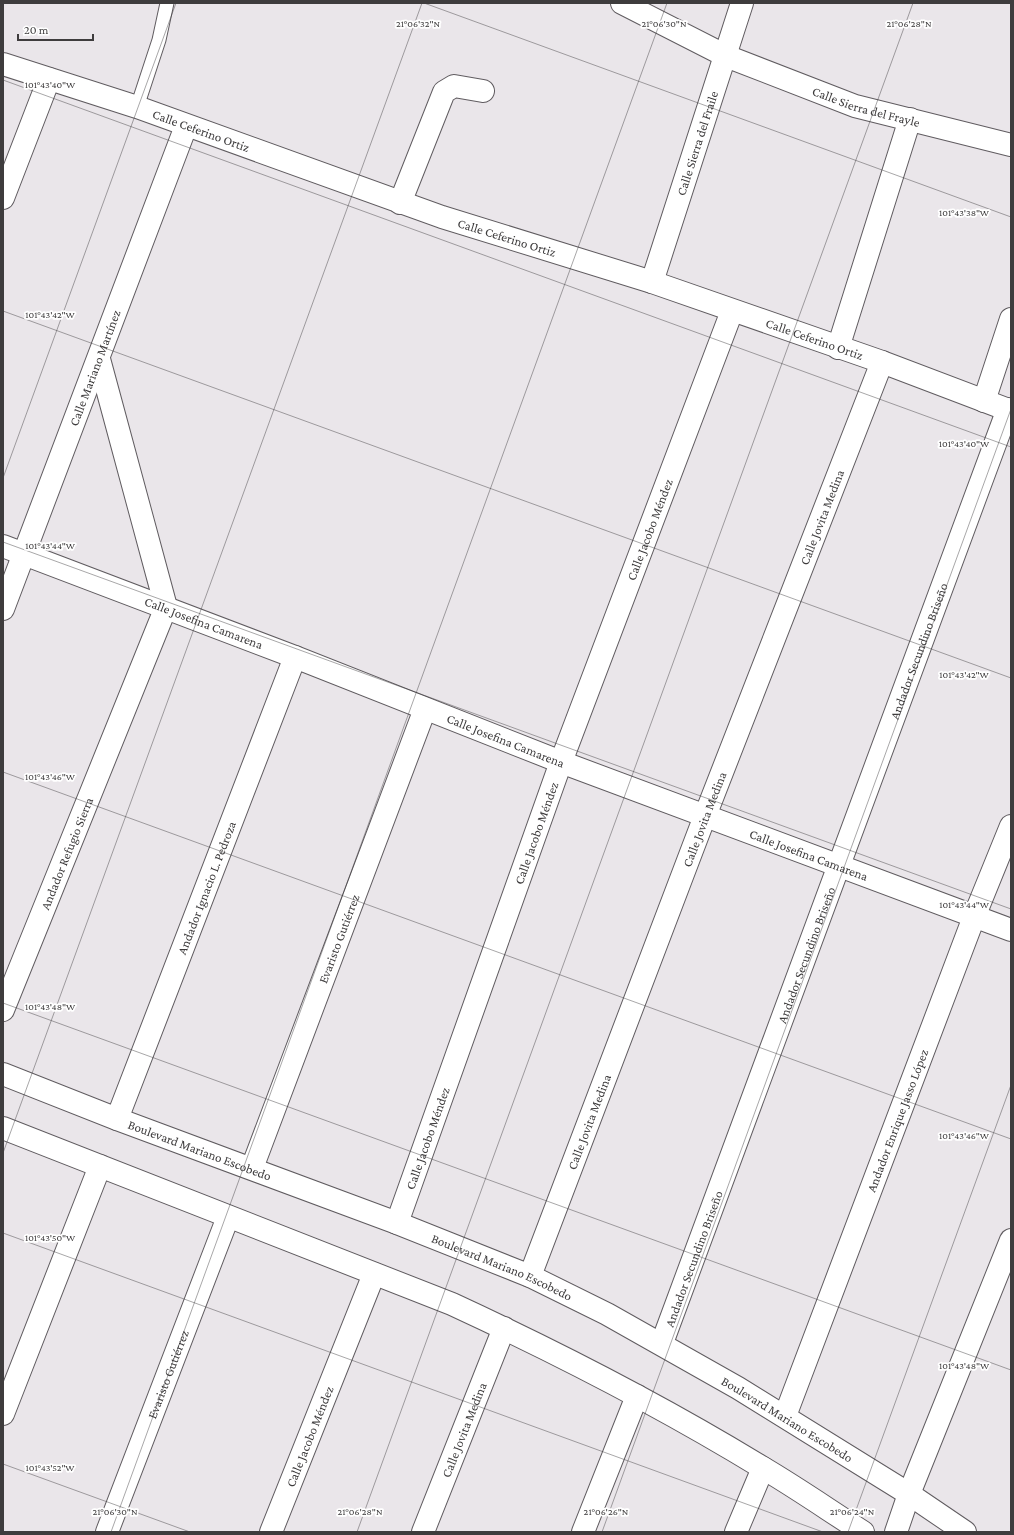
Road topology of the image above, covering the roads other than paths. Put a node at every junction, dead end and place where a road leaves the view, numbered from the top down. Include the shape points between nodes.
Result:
1 (167, 3) edge
2 (622, 3) edge
3 (742, 3) edge
4 (726, 56) junction
5 (3, 64) edge
6 (49, 79) junction
7 (483, 91) dead end
8 (137, 107) junction
9 (910, 119) junction
10 (186, 126) junction
11 (1011, 145) edge
12 (3, 198) edge
13 (400, 202) junction
14 (652, 282) junction
15 (732, 311) junction
16 (1011, 319) edge
17 (838, 348) junction
18 (99, 359) junction
19 (882, 362) junction
20 (984, 401) junction
21 (1009, 410) edge
22 (3, 546) edge
23 (25, 554) junction
24 (166, 607) junction
25 (3, 609) edge
26 (295, 657) junction
27 (425, 709) junction
28 (561, 762) junction
29 (705, 816) junction
30 (1011, 826) edge
31 (838, 866) junction
32 (974, 917) junction
33 (1011, 930) edge
34 (3, 1010) edge
35 (3, 1074) edge
36 (117, 1119) junction
37 (3, 1128) edge
38 (100, 1166) junction
39 (252, 1168) junction
40 (228, 1217) junction
41 (397, 1222) junction
42 (1011, 1240) edge
43 (374, 1274) junction
44 (530, 1276) junction
45 (504, 1328) junction
46 (662, 1343) junction
47 (637, 1396) junction
48 (3, 1414) edge
49 (785, 1416) junction
50 (763, 1468) junction
51 (909, 1494) junction
52 (107, 1532) edge
53 (271, 1532) edge
54 (423, 1532) edge
55 (583, 1532) edge
56 (736, 1532) edge
57 (863, 1532) edge
58 (896, 1532) edge
59 (965, 1532) edge

1 - 8 lane via 159,40
2 - 4 street, Calle Sierra del Frayle
3 - 4 street, Calle Sierra del Fraile
4 - 9 street, Calle Sierra del Frayle via 855,106
4 - 14 street, Calle Sierra del Fraile
5 - 6 street, Calle Ceferino Ortiz
6 - 8 street, Calle Ceferino Ortiz
6 - 12 street
7 - 13 street via 454,86 444,92
8 - 10 street, Calle Ceferino Ortiz
9 - 11 street, Calle Sierra del Frayle
9 - 17 street
10 - 13 street, Calle Ceferino Ortiz
10 - 18 street, Calle Mariano Martínez
13 - 14 street, Calle Ceferino Ortiz
14 - 15 street, Calle Ceferino Ortiz
15 - 17 street, Calle Ceferino Ortiz
15 - 28 street, Calle Jacobo Méndez
16 - 20 street
17 - 19 street, Calle Ceferino Ortiz
18 - 23 street, Calle Mariano Martínez
18 - 24 street
19 - 20 street, Calle Ceferino Ortiz
19 - 29 street, Calle Jovita Medina
20 - 21 street, Calle Ceferino Ortiz
21 - 31 street, Andador Secundino Briseño
22 - 23 street, Calle Josefina Camarena
23 - 24 street, Calle Josefina Camarena
23 - 25 street, Calle Mariano Martínez
24 - 26 street, Calle Josefina Camarena
24 - 34 street, Andador Refugio Sierra
26 - 27 street, Calle Josefina Camarena
26 - 36 street, Andador Ignacio L. Pedroza
27 - 28 street, Calle Josefina Camarena
27 - 39 street, Evaristo Gutiérrez
28 - 29 street, Calle Josefina Camarena
28 - 41 street, Calle Jacobo Méndez
29 - 31 street, Calle Josefina Camarena
29 - 44 street, Calle Jovita Medina
30 - 32 street, Andador Enrique Jasso López
31 - 32 street, Calle Josefina Camarena
31 - 46 street, Andador Secundino Briseño
32 - 33 street, Calle Josefina Camarena
32 - 49 street, Andador Enrique Jasso López
35 - 36 street, Boulevard Mariano Escobedo
36 - 39 street, Boulevard Mariano Escobedo
37 - 38 street
38 - 40 street
38 - 48 street
39 - 41 street, Boulevard Mariano Escobedo
40 - 43 street
40 - 52 street, Evaristo Gutiérrez
41 - 44 street, Boulevard Mariano Escobedo
42 - 51 street
43 - 45 street via 452,1304
43 - 53 street, Calle Jacobo Méndez
44 - 46 street, Boulevard Mariano Escobedo
45 - 47 street
45 - 54 street, Calle Jovita Medina
46 - 49 street, Boulevard Mariano Escobedo
47 - 50 street
47 - 55 street
49 - 51 street, Boulevard Mariano Escobedo
50 - 56 street
50 - 57 street
51 - 58 street
51 - 59 street, Boulevard Mariano Escobedo

